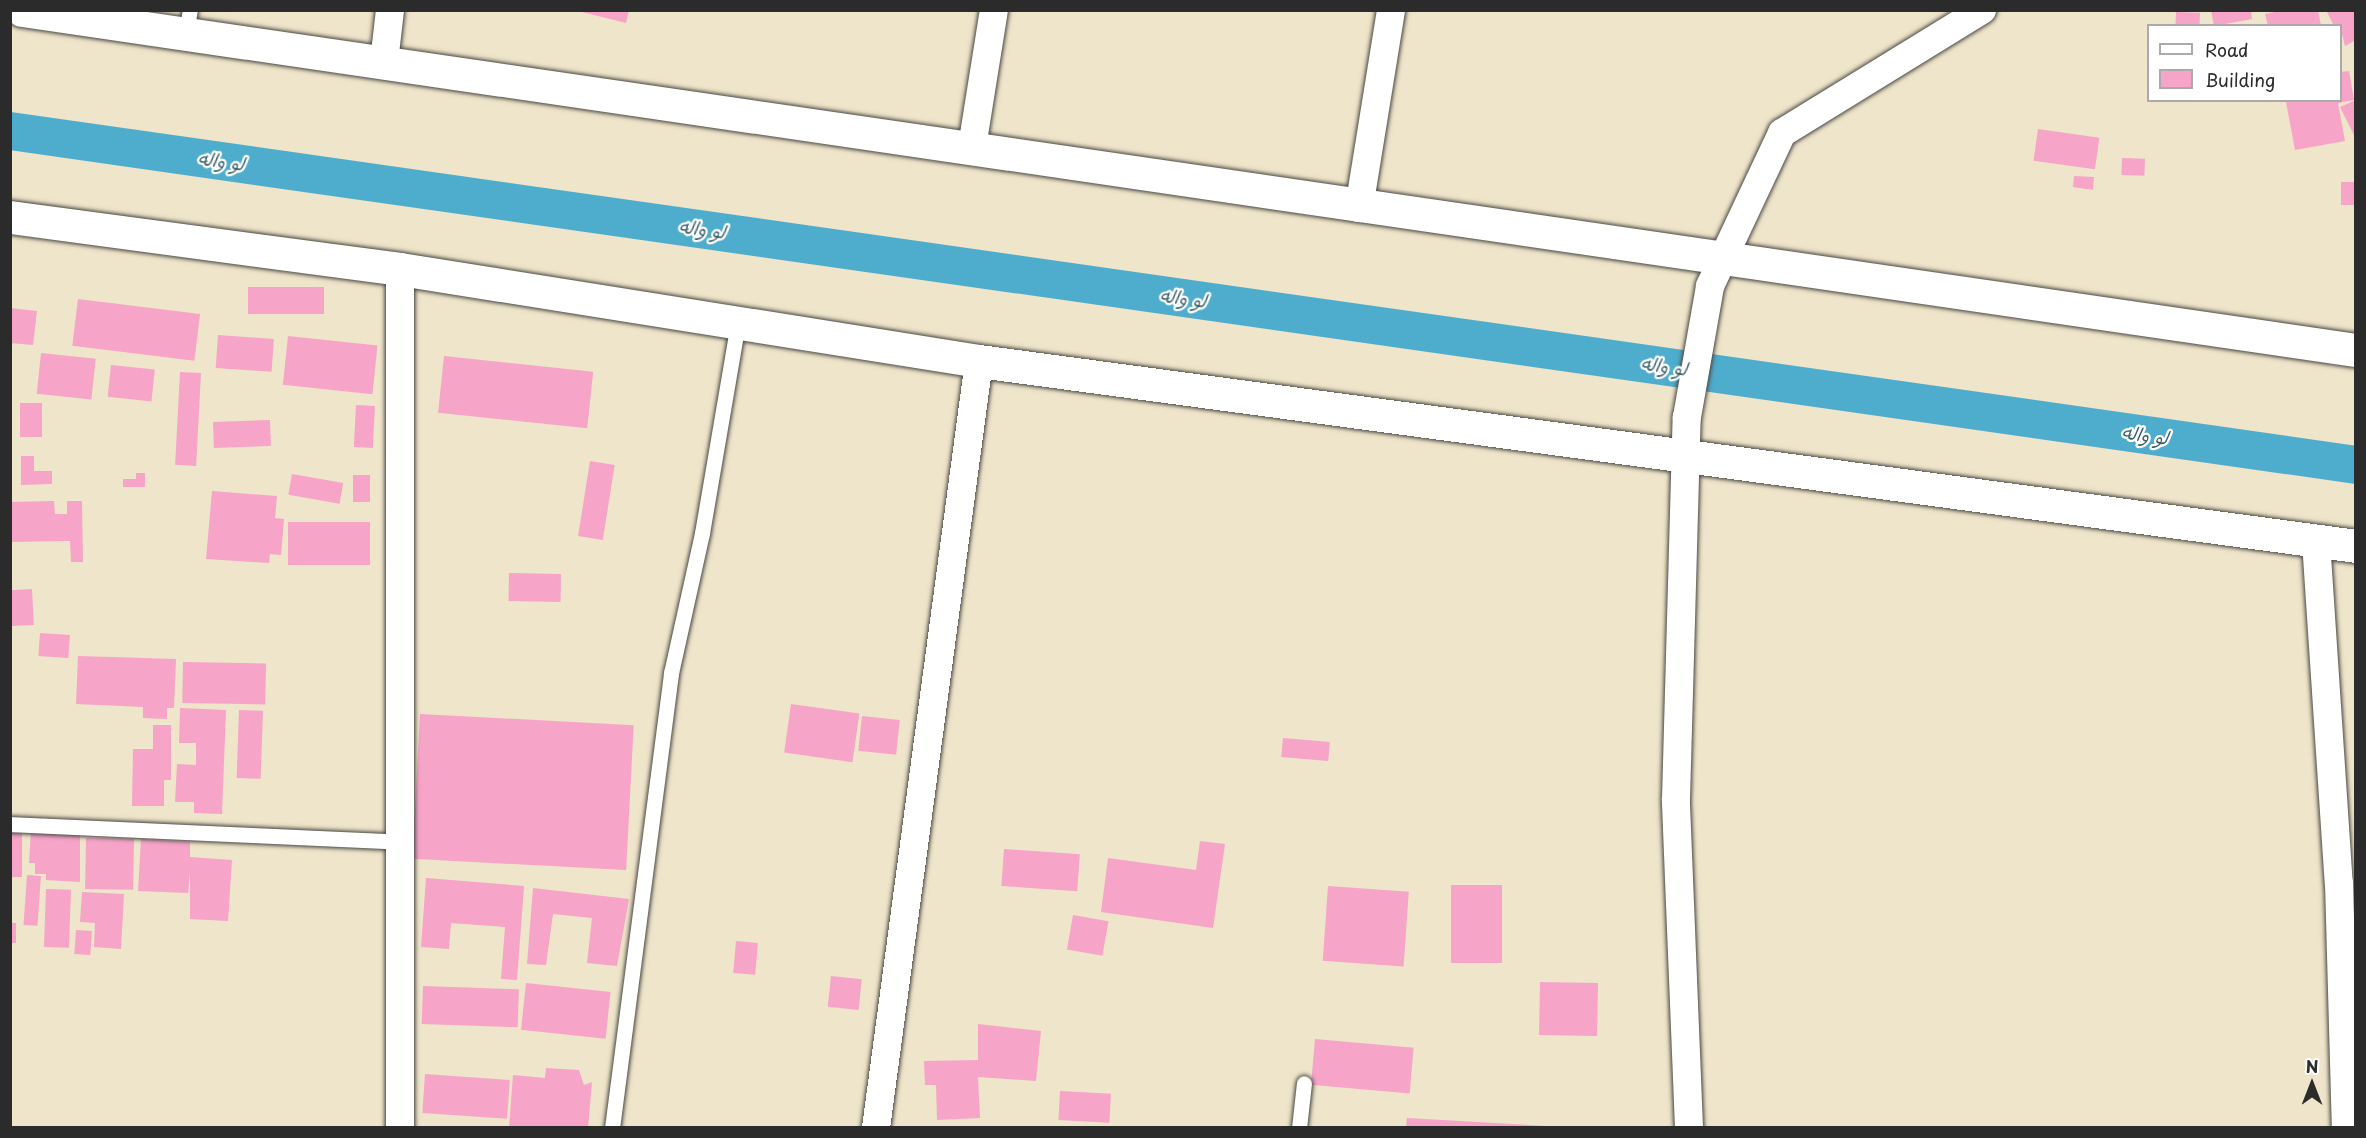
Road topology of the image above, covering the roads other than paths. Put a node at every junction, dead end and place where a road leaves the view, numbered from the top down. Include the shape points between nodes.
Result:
1 (390, 10) edge
2 (994, 10) edge
3 (1391, 10) edge
4 (1982, 10) edge
5 (35, 11) edge
6 (188, 22) edge
7 (384, 62) junction
8 (972, 147) junction
9 (1359, 208) junction
10 (10, 217) edge
11 (400, 269) junction
12 (1714, 273) junction
13 (738, 323) junction
14 (2355, 350) edge
15 (979, 361) junction
16 (1686, 459) junction
17 (2316, 541) junction
18 (2355, 546) edge
19 (10, 824) edge
20 (400, 842) junction
21 (1304, 1083) dead end
22 (400, 1128) edge
23 (612, 1128) edge
24 (876, 1128) edge
25 (1299, 1128) edge
26 (1689, 1128) edge
27 (2346, 1128) edge

1 - 7 street
2 - 8 street
3 - 9 street
4 - 12 street via 1782,133
5 - 6 street
6 - 7 street
7 - 8 street
8 - 9 street
9 - 12 street
10 - 11 street
11 - 13 street
11 - 20 street
12 - 14 street
12 - 16 street via 1687,417
13 - 15 street
13 - 23 lane via 702,533 671,673
15 - 16 street
15 - 24 street
16 - 17 street
16 - 26 street via 1676,799
17 - 18 street
17 - 27 street via 2339,883
19 - 20 lane
20 - 22 street
21 - 25 lane

